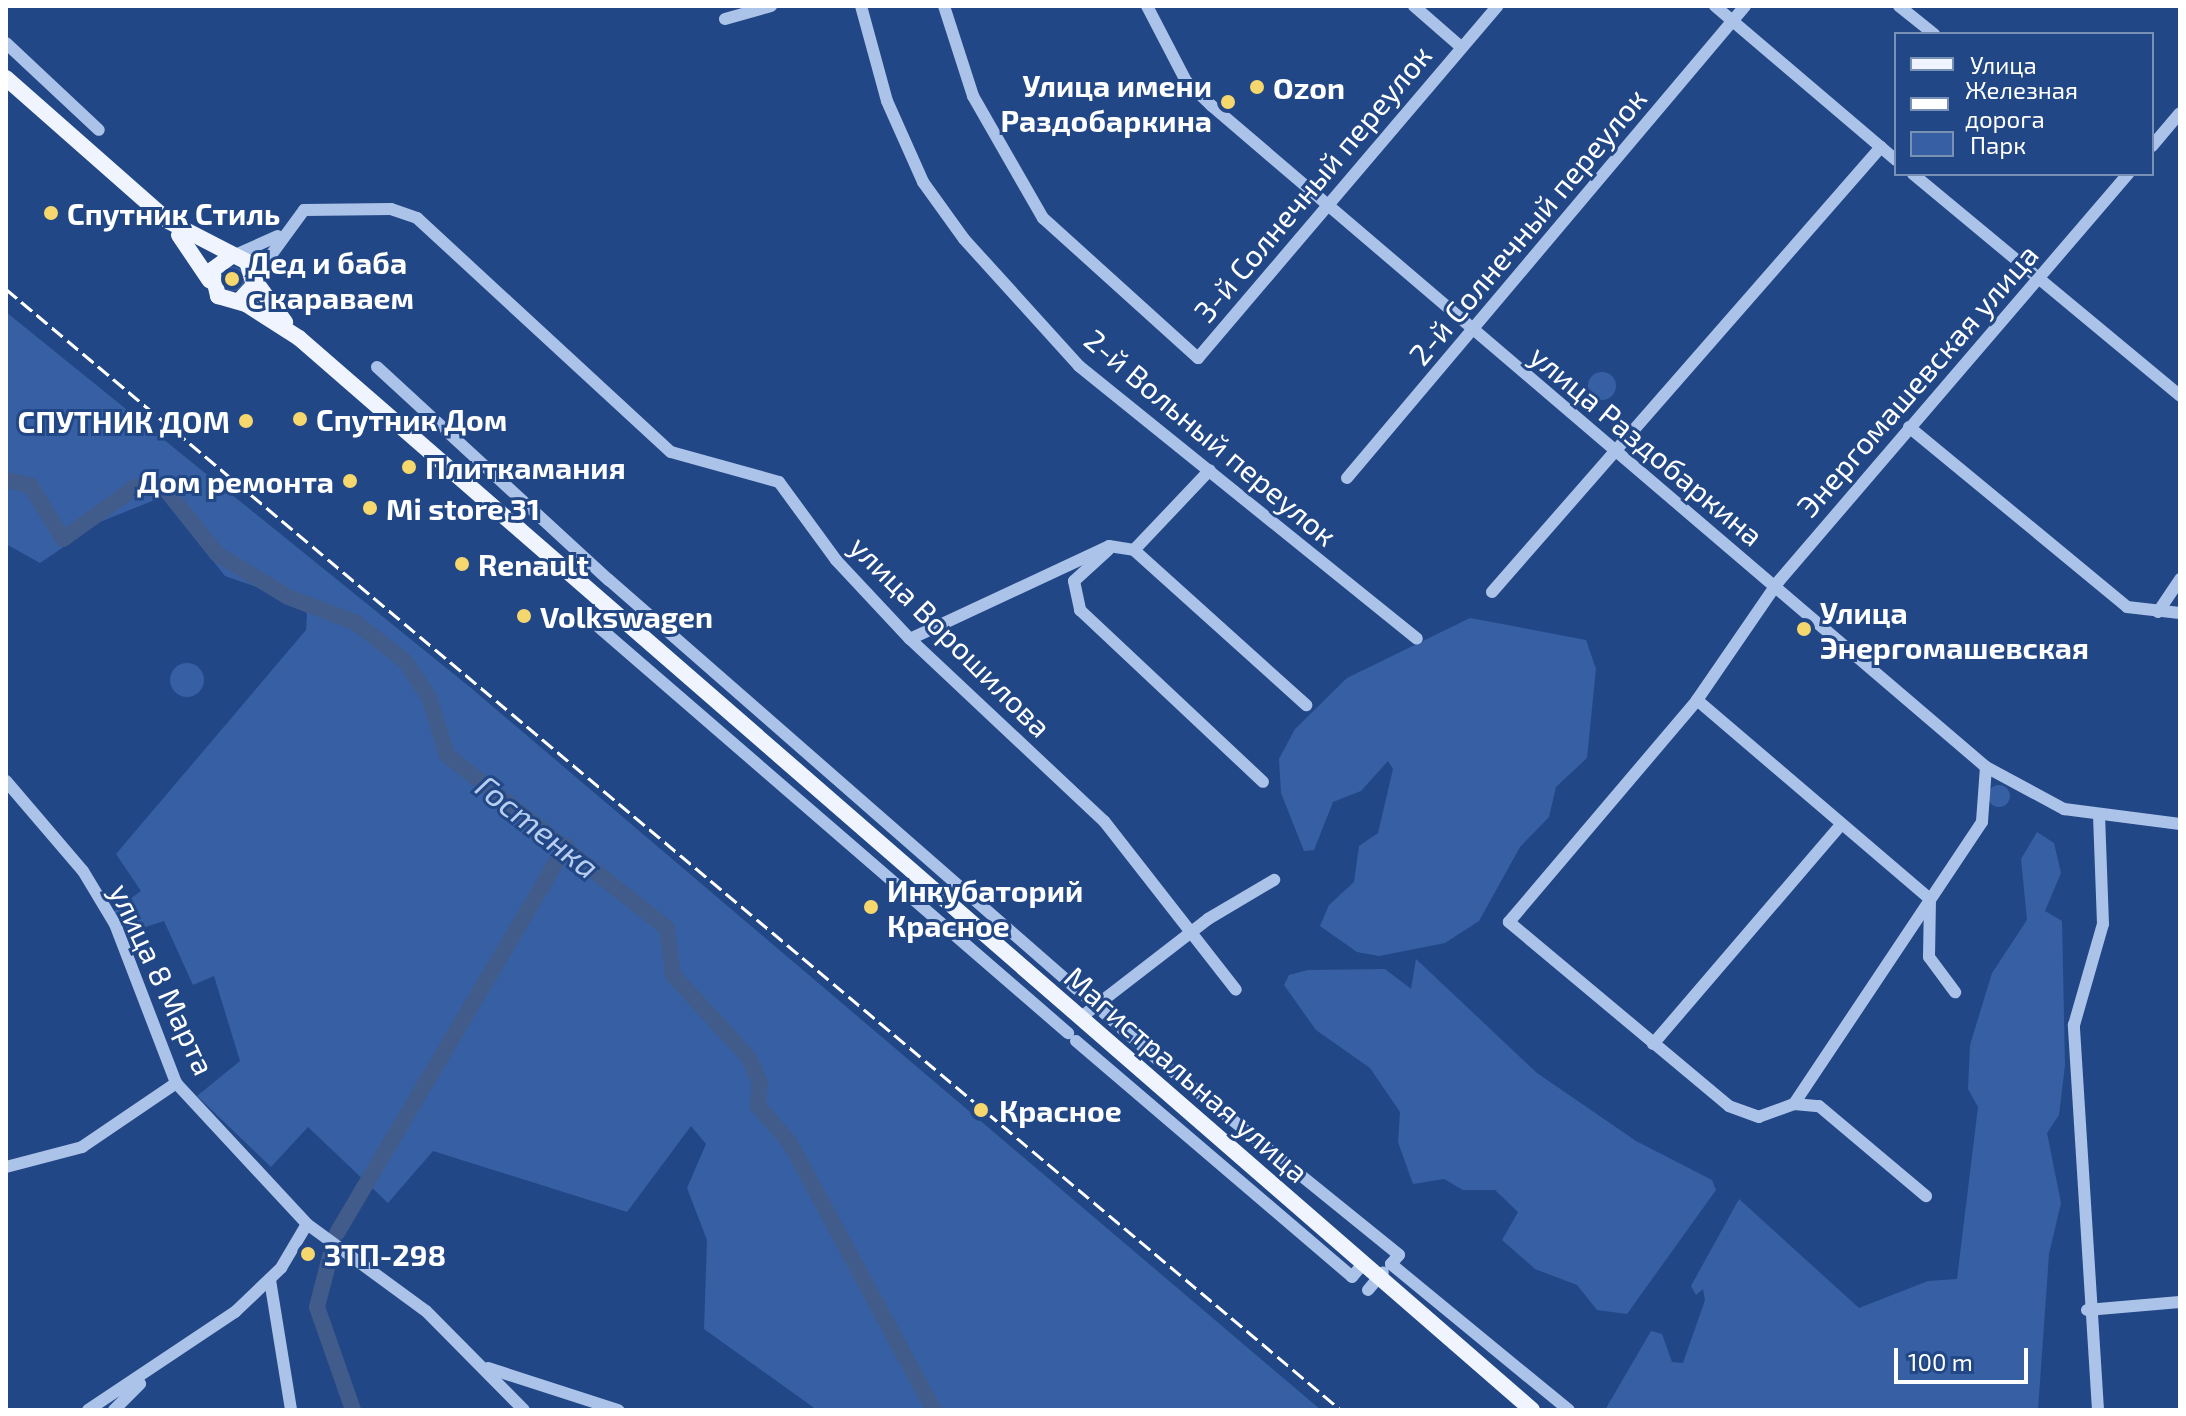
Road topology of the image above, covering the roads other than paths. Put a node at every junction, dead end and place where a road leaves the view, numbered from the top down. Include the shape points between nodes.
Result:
1 (771, 6) edge
2 (861, 6) edge
3 (944, 6) edge
4 (1147, 6) edge
5 (1414, 6) edge
6 (1498, 6) edge
7 (1715, 6) edge
8 (1745, 6) edge
9 (1899, 6) edge
10 (725, 19) dead end
11 (1732, 21) junction
12 (1932, 32) edge
13 (6, 43) edge
14 (1461, 47) junction
15 (6, 78) edge
16 (2180, 113) edge
17 (99, 130) dead end
18 (2154, 144) edge
19 (1881, 147) junction
20 (1894, 158) edge
21 (1915, 176) edge
22 (2126, 176) edge
23 (1326, 205) junction
24 (168, 221) junction
25 (281, 235) junction
26 (232, 257) junction
27 (255, 279) junction
28 (2038, 280) junction
29 (210, 281) junction
30 (239, 301) junction
31 (1473, 331) junction
32 (299, 338) junction
33 (377, 367) dead end
34 (2180, 396) edge
35 (1909, 427) junction
36 (1618, 456) junction
37 (1210, 470) junction
38 (1347, 478) dead end
39 (1109, 546) junction
40 (1134, 550) junction
41 (2180, 579) edge
42 (1774, 587) junction
43 (1492, 592) dead end
44 (607, 611) junction
45 (2158, 612) junction
46 (2180, 613) edge
47 (910, 639) junction
48 (1417, 639) dead end
49 (1697, 700) junction
50 (1306, 705) dead end
51 (1986, 767) junction
52 (6, 781) edge
53 (1263, 782) dead end
54 (2099, 817) junction
55 (2180, 824) edge
56 (1840, 826) junction
57 (1274, 880) dead end
58 (1930, 899) junction
59 (1191, 931) junction
60 (1236, 990) dead end
61 (1955, 992) dead end
62 (1098, 1006) junction
63 (1080, 1018) junction
64 (1653, 1044) junction
65 (176, 1083) junction
66 (1794, 1104) junction
67 (6, 1167) edge
68 (1926, 1196) dead end
69 (307, 1224) junction
70 (1391, 1264) junction
71 (1358, 1270) junction
72 (270, 1280) junction
73 (1375, 1288) junction
74 (2180, 1302) edge
75 (2087, 1310) junction
76 (488, 1368) junction
77 (154, 1371) junction
78 (88, 1410) edge
79 (114, 1410) edge
80 (291, 1410) edge
81 (524, 1410) edge
82 (618, 1410) edge
83 (1532, 1410) edge
84 (1569, 1410) edge
85 (2098, 1410) edge

1 - 10 street
2 - 37 street, 2-й Вольный переулок via 893,114 923,182 964,239 1079,366
3 - 23 street, 3-й Солнечный переулок via 973,96 1043,218 1198,358
4 - 23 street, улица Раздобаркина via 1186,81
5 - 14 street
6 - 14 street, 3-й Солнечный переулок
7 - 11 street
8 - 11 street, 2-й Солнечный переулок
9 - 12 street
11 - 19 street
11 - 31 street, 2-й Солнечный переулок
13 - 17 street
14 - 23 street, 3-й Солнечный переулок
15 - 24 main road, Магистральная улица
16 - 18 street
19 - 20 street
19 - 36 street
21 - 28 street
22 - 28 street, Энергомашевская улица
23 - 31 street, улица Раздобаркина
24 - 26 main road, Магистральная улица
24 - 29 main road, Магистральная улица
25 - 26 street
25 - 27 street
25 - 47 street, улица Ворошилова via 313,209 412,215 671,452 779,482 836,560
26 - 27 main road, Магистральная улица via 247,262
26 - 29 main road via 214,266
27 - 30 main road
27 - 32 main road, Магистральная улица
28 - 34 street
28 - 35 street, Энергомашевская улица
29 - 30 main road, Магистральная улица via 222,299
30 - 32 main road, Магистральная улица
31 - 36 street, улица Раздобаркина
31 - 38 street, 2-й Солнечный переулок
32 - 44 main road, Магистральная улица
33 - 62 street via 613,584
35 - 42 street, Энергомашевская улица
35 - 45 street via 2127,607
36 - 42 street, улица Раздобаркина
36 - 43 street
37 - 40 street
37 - 48 street, 2-й Вольный переулок
39 - 40 street
39 - 47 street
39 - 53 street via 1074,581 1080,610
40 - 50 street
41 - 45 street
42 - 49 street, Энергомашевская улица
42 - 51 street, улица Раздобаркина
44 - 63 main road, Магистральная улица
44 - 71 street via 594,623 1072,1037
45 - 46 street
47 - 59 street, улица Ворошилова via 1104,821
49 - 56 street
49 - 64 street, Энергомашевская улица via 1509,922
51 - 54 street, улица Раздобаркина via 2039,799
51 - 58 street via 1982,822
52 - 65 street, улица 8 Марта via 83,871 115,924
54 - 55 street, улица Раздобаркина
54 - 75 street via 2103,924 2074,1025
56 - 58 street
56 - 64 street
57 - 59 street
58 - 61 street via 1929,957
58 - 66 street
59 - 60 street, улица Ворошилова
59 - 62 street
62 - 63 street
62 - 70 street via 1399,1255
63 - 71 main road, Магистральная улица
64 - 66 street via 1729,1106 1759,1117
65 - 67 street via 82,1147
65 - 69 street, улица 8 Марта
66 - 68 street via 1819,1106
69 - 72 street
69 - 76 street, улица 8 Марта via 388,1278
70 - 73 street
70 - 84 street
71 - 73 main road, Магистральная улица
72 - 77 street
72 - 80 street
73 - 83 main road, Магистральная улица
74 - 75 street
75 - 85 street
76 - 81 street, улица 8 Марта
76 - 82 street
77 - 78 street
77 - 79 street

